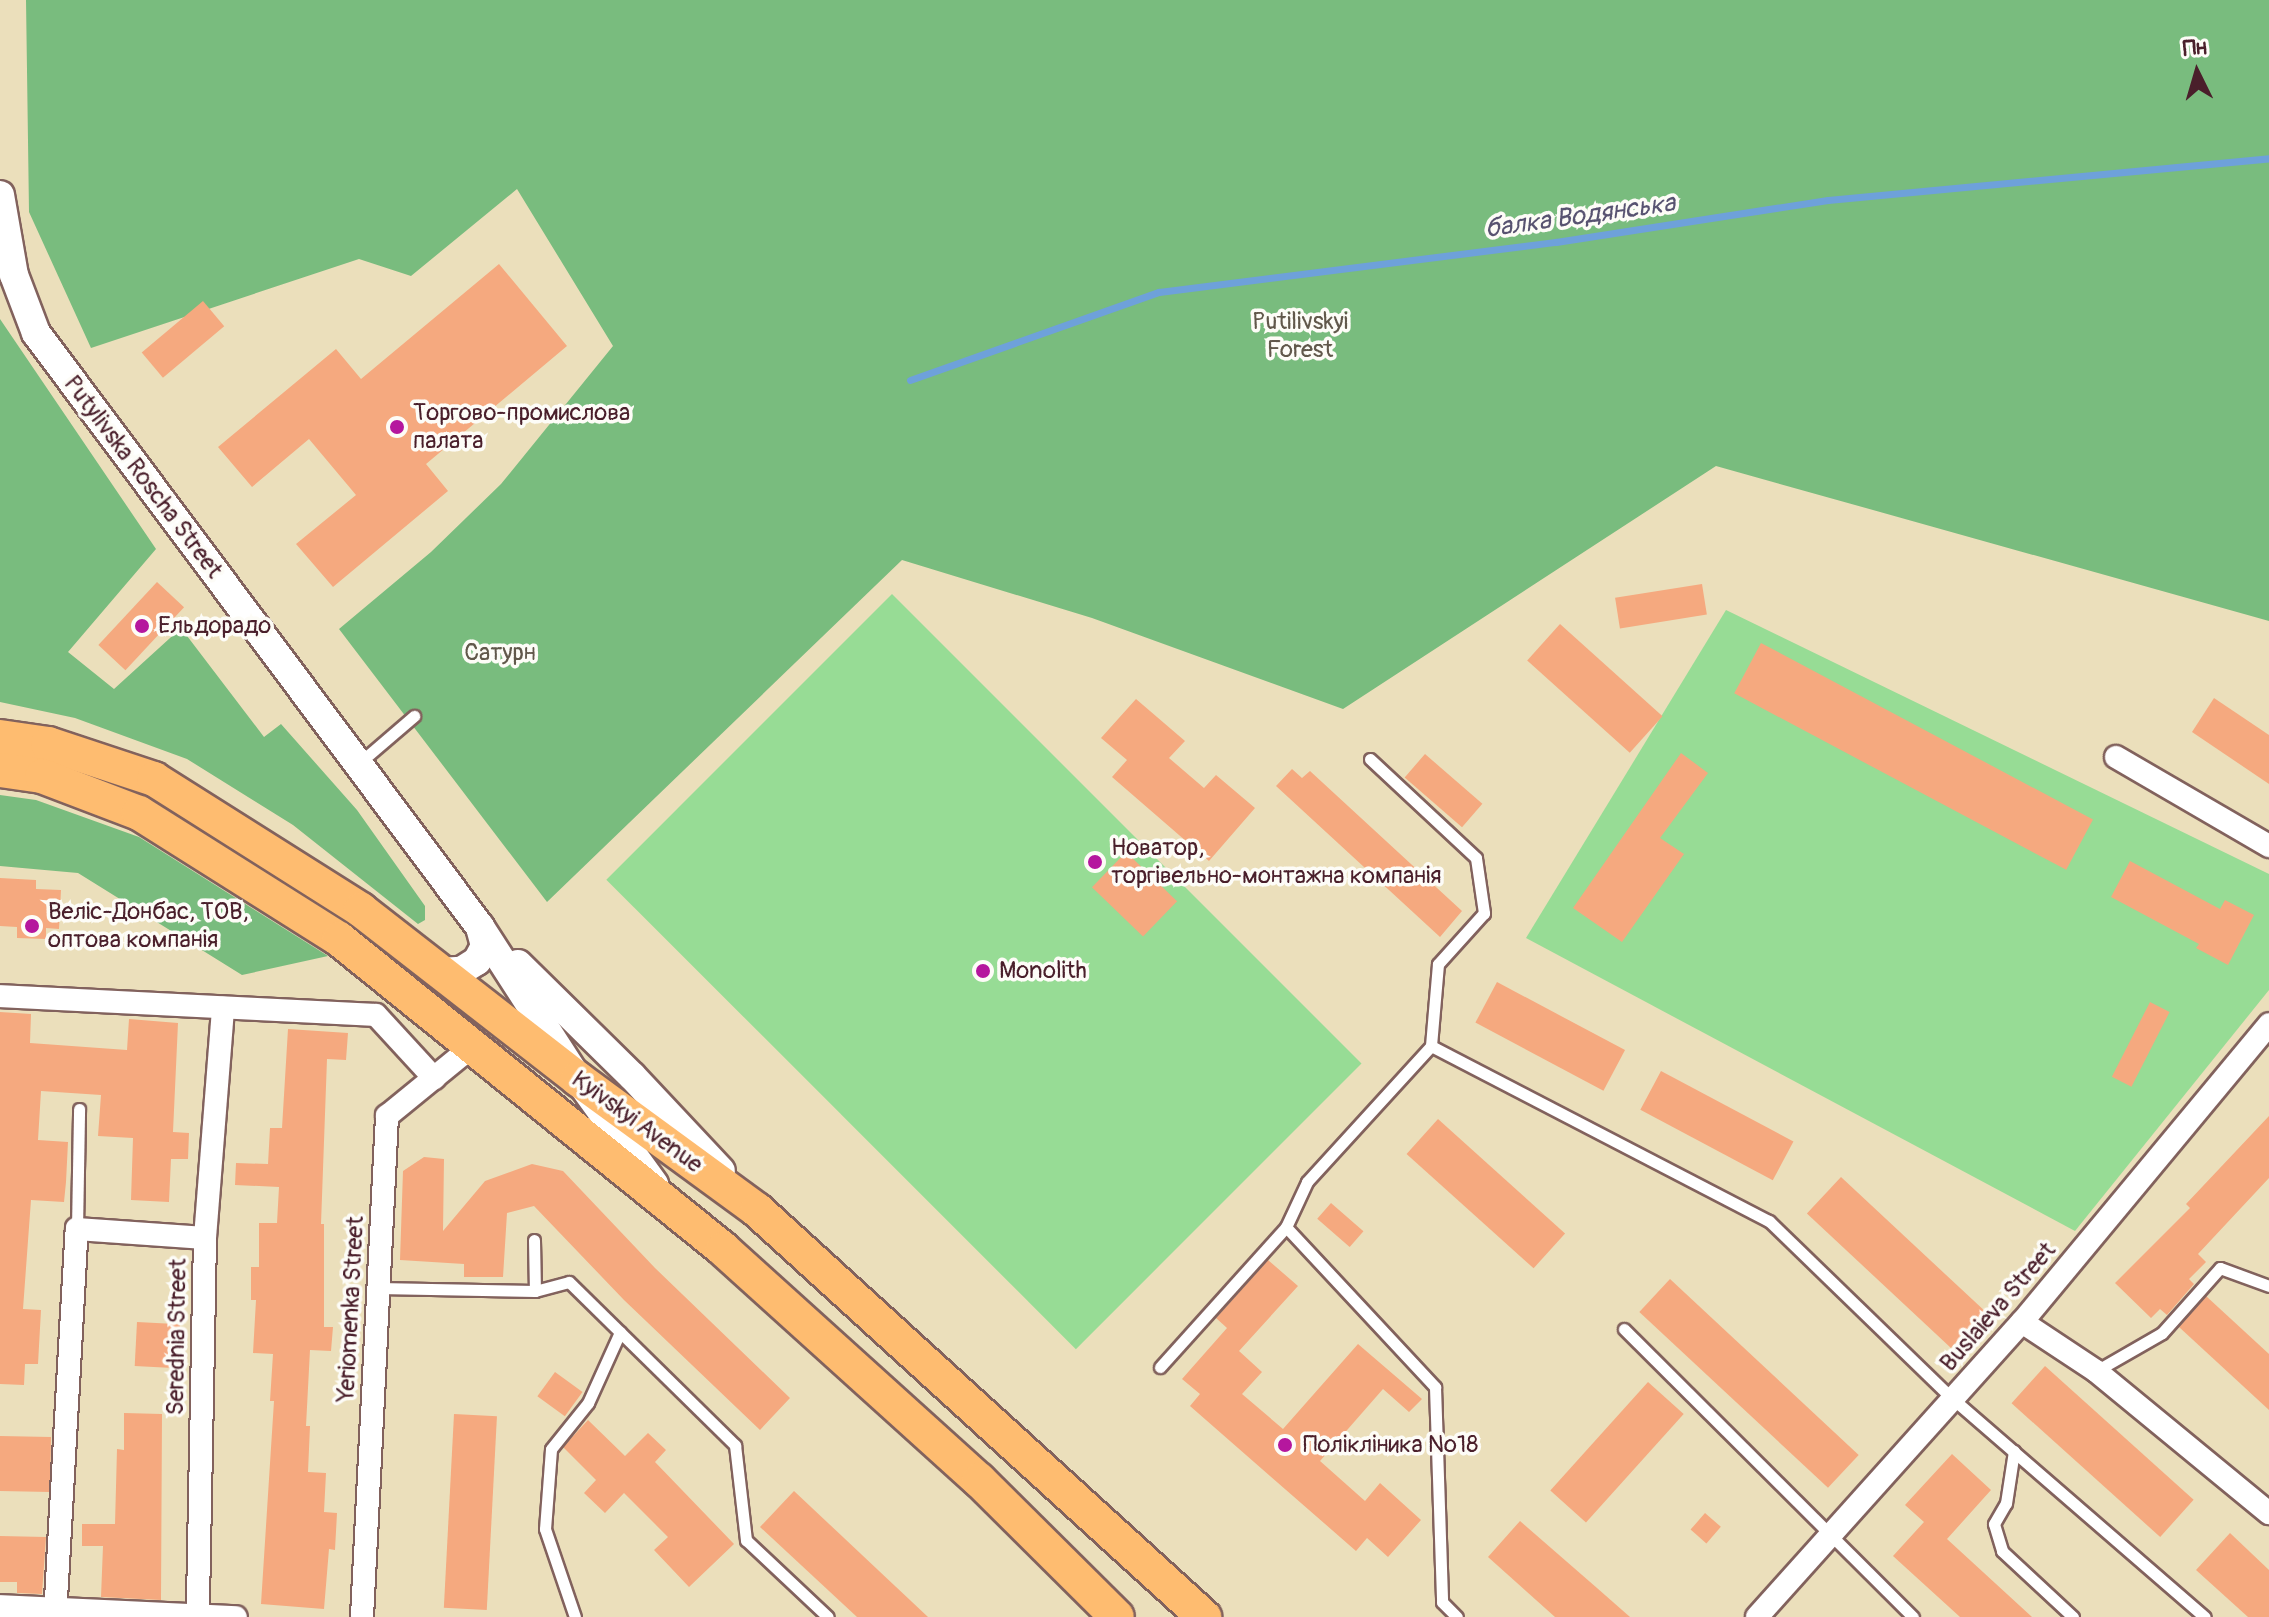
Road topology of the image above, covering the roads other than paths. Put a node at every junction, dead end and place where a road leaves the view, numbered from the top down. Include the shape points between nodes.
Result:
1 (0, 195) edge
2 (414, 716) dead end
3 (0, 737) edge
4 (2116, 757) dead end
5 (1370, 759) dead end
6 (357, 764) junction
7 (0, 770) edge
8 (2269, 846) edge
9 (480, 927) junction
10 (439, 972) junction
11 (0, 996) edge
12 (223, 1008) junction
13 (2269, 1024) edge
14 (474, 1045) junction
15 (1431, 1046) junction
16 (434, 1078) junction
17 (578, 1079) junction
18 (79, 1109) dead end
19 (667, 1201) junction
20 (757, 1210) junction
21 (1286, 1227) junction
22 (77, 1229) junction
23 (205, 1238) junction
24 (534, 1240) dead end
25 (723, 1249) junction
26 (2269, 1286) edge
27 (378, 1288) junction
28 (535, 1291) junction
29 (2022, 1322) junction
30 (1624, 1329) dead end
31 (620, 1332) junction
32 (1160, 1367) dead end
33 (2096, 1371) junction
34 (1953, 1399) junction
35 (2014, 1451) junction
36 (2269, 1513) edge
37 (1831, 1535) junction
38 (0, 1606) edge
39 (55, 1613) edge
40 (198, 1616) edge
41 (236, 1617) edge
42 (362, 1617) edge
43 (575, 1617) edge
44 (828, 1617) edge
45 (1117, 1617) edge
46 (1204, 1617) edge
47 (1457, 1617) edge
48 (1757, 1617) edge
49 (1913, 1617) edge
50 (2073, 1617) edge
51 (2205, 1617) edge

1 - 6 street, Putylivska Roscha Street via 14,275 36,333
2 - 6 lane
3 - 10 main road, Kyivskyi Avenue via 48,744 154,779 361,910
4 - 8 street
5 - 15 lane via 1476,858 1484,913 1438,964
6 - 9 street, Putylivska Roscha Street
7 - 14 main road, Kyivskyi Avenue via 42,776 139,813 339,939
9 - 10 street via 485,946 477,961 461,971
9 - 17 street
9 - 20 street via 632,1076
10 - 17 main road, Kyivskyi Avenue
11 - 12 street
12 - 16 street via 376,1015
12 - 23 street
13 - 29 street, Buslaieva Street
14 - 16 street, Yeriomenka Street
14 - 19 main road, Kyivskyi Avenue
15 - 21 lane via 1307,1182
15 - 34 lane via 1769,1221
16 - 27 street, Yeriomenka Street via 387,1116
17 - 19 street
17 - 20 main road, Kyivskyi Avenue
18 - 22 lane
19 - 25 main road, Kyivskyi Avenue
20 - 25 main road
20 - 46 main road, Kyivskyi Avenue
21 - 32 lane
21 - 47 lane via 1435,1387 1442,1602
22 - 23 street, Serednia Street
22 - 39 street
23 - 40 street, Serednia Street
24 - 28 lane
25 - 45 main road, Kyivskyi Avenue via 979,1480
26 - 33 lane via 2220,1268 2162,1333
27 - 28 lane
27 - 42 street, Yeriomenka Street
28 - 31 lane via 569,1282
29 - 33 street
29 - 34 street, Buslaieva Street
30 - 37 lane
31 - 43 lane via 588,1403 551,1449 545,1529
31 - 44 lane via 735,1445 746,1540
33 - 36 street
34 - 35 lane
34 - 37 street, Buslaieva Street
35 - 50 lane via 2006,1503 1994,1524 2002,1551
35 - 51 lane
37 - 48 street, Buslaieva Street
37 - 49 lane
38 - 39 street
39 - 40 street
40 - 41 street

